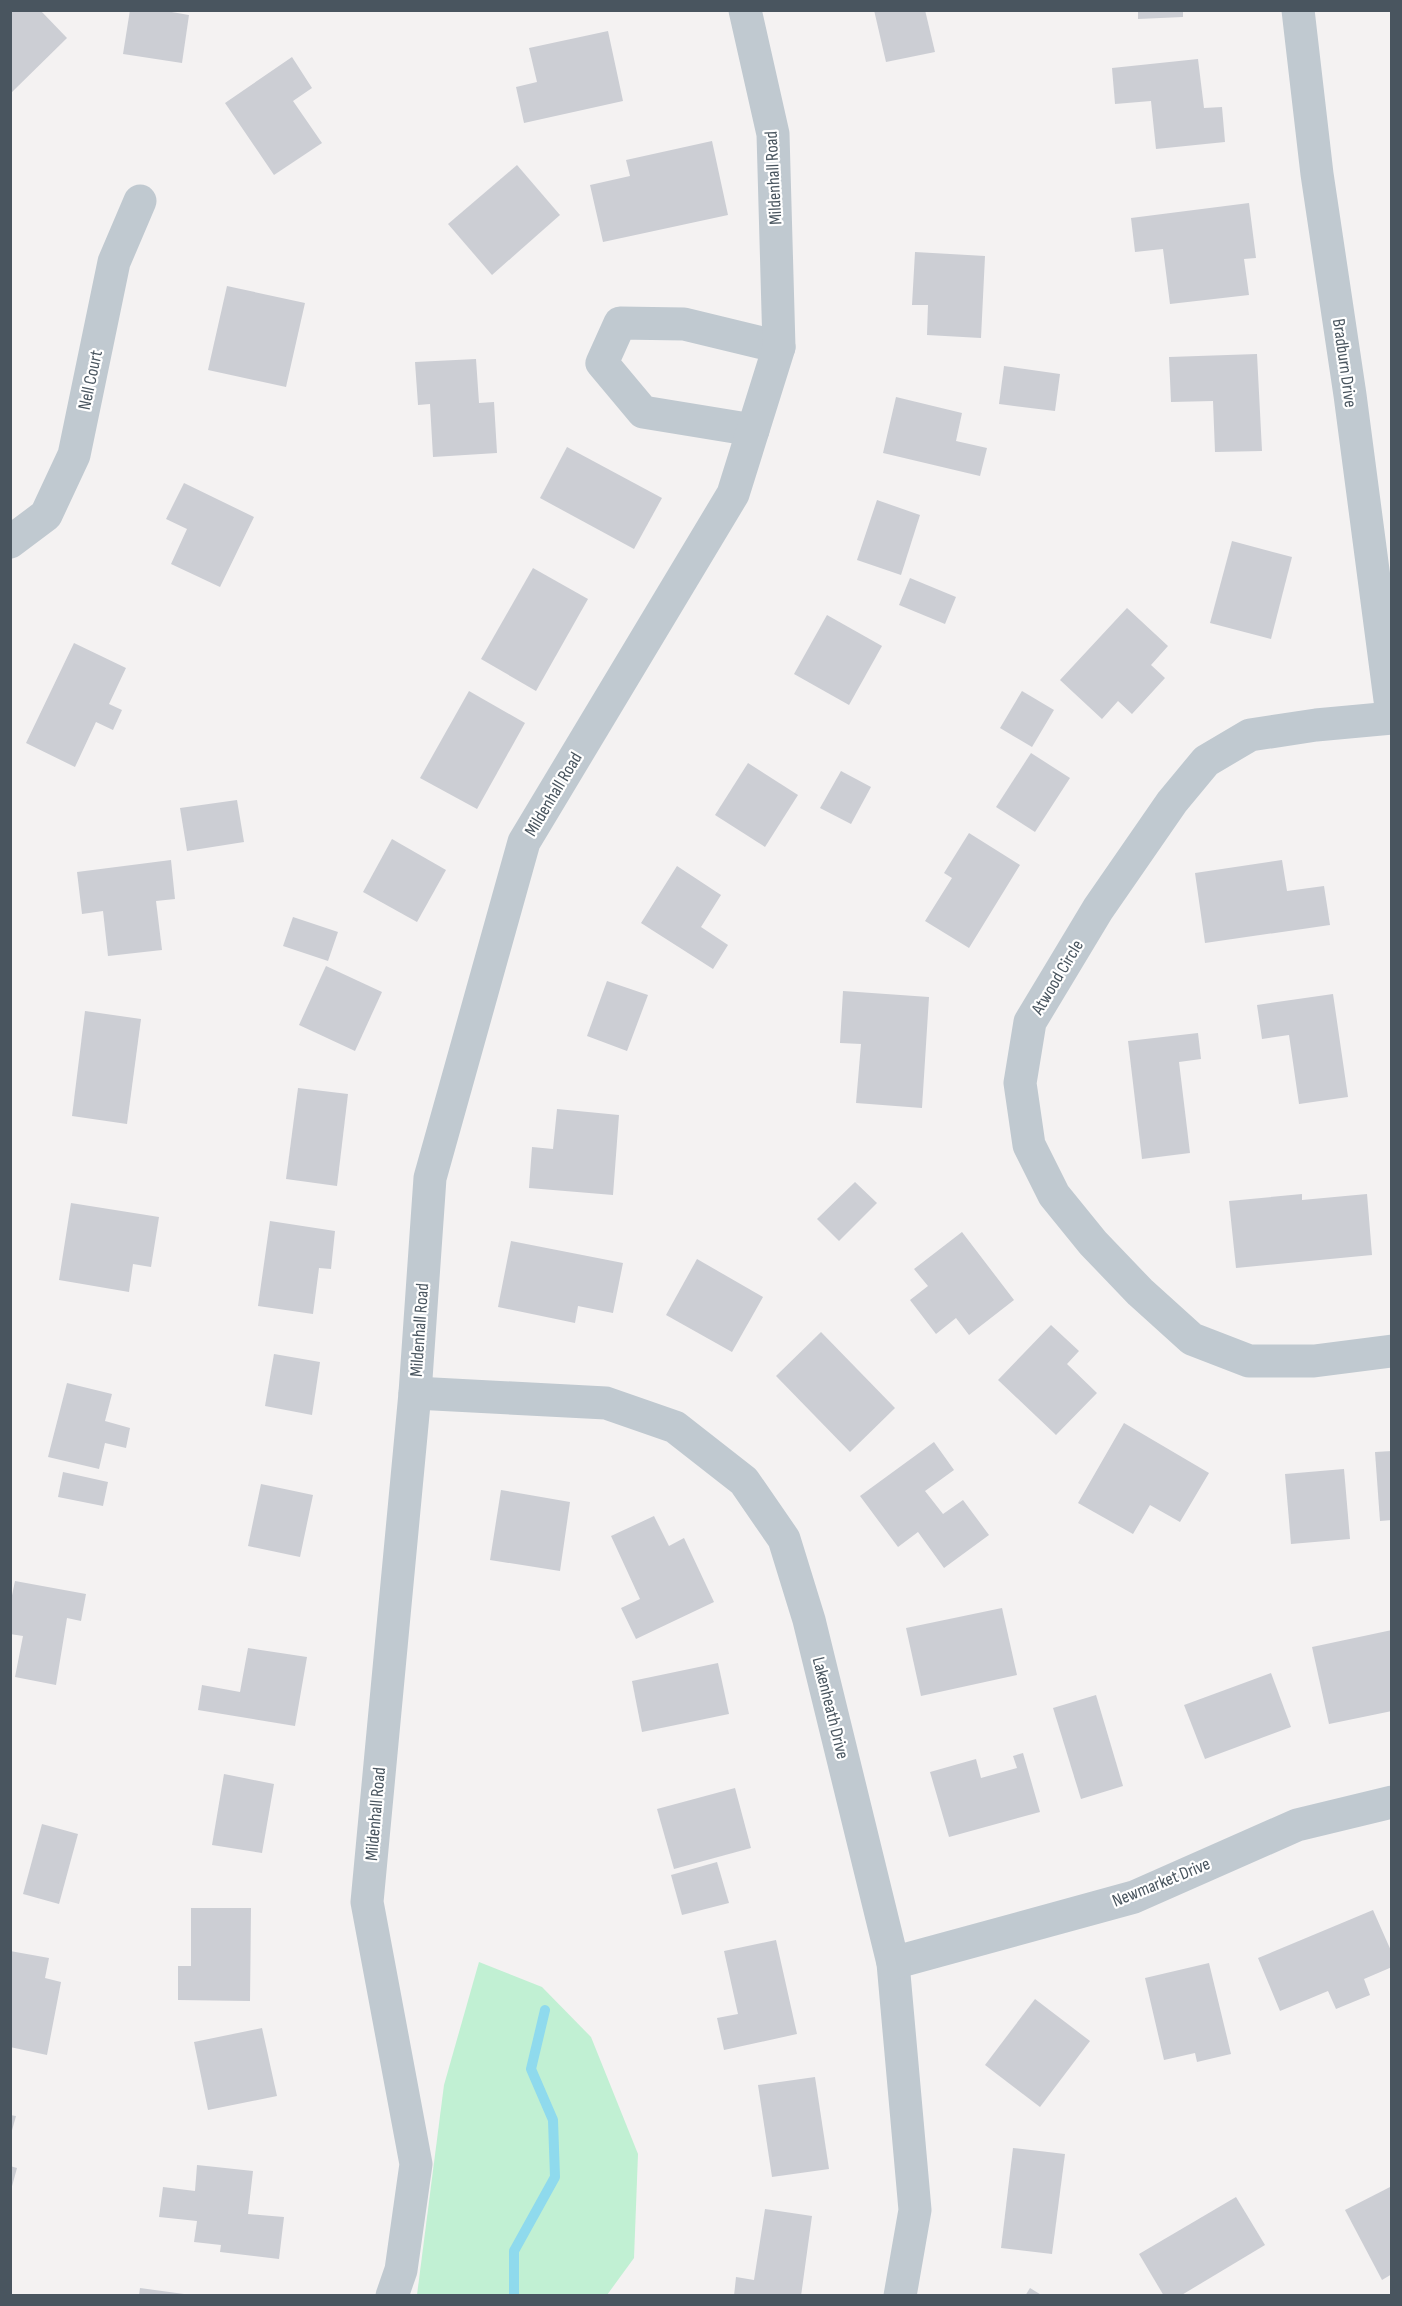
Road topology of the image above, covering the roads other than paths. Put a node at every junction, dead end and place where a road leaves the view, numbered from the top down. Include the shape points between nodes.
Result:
1 (745, 10) edge
2 (1298, 10) edge
3 (140, 201) dead end
4 (779, 347) junction
5 (753, 430) junction
6 (10, 542) edge
7 (1392, 717) edge
8 (1392, 1352) edge
9 (415, 1393) junction
10 (1392, 1802) edge
11 (893, 1963) junction
12 (392, 2295) edge
13 (900, 2295) edge

1 - 4 street, Mildenhall Road via 773,134
2 - 7 street, Bradburn Drive
3 - 6 street, Nell Court via 114,262 74,455 46,515
4 - 5 street, Mildenhall Road
4 - 5 street via 684,324 620,323 602,363 644,412
5 - 9 street, Mildenhall Road via 733,494 524,842 430,1178
7 - 8 street, Atwood Circle via 1250,735 1206,761 1172,802 1098,909 1030,1022 1020,1083 1029,1145 1054,1195 1140,1292 1192,1339 1250,1361 1314,1361
9 - 11 street, Lakenheath Drive via 606,1403 675,1427 744,1481 784,1539 803,1599
9 - 12 street, Mildenhall Road via 367,1902 416,2164 401,2270
10 - 11 street, Newmarket Drive via 1297,1825 1134,1897
11 - 13 street, Lakenheath Drive via 915,2210

